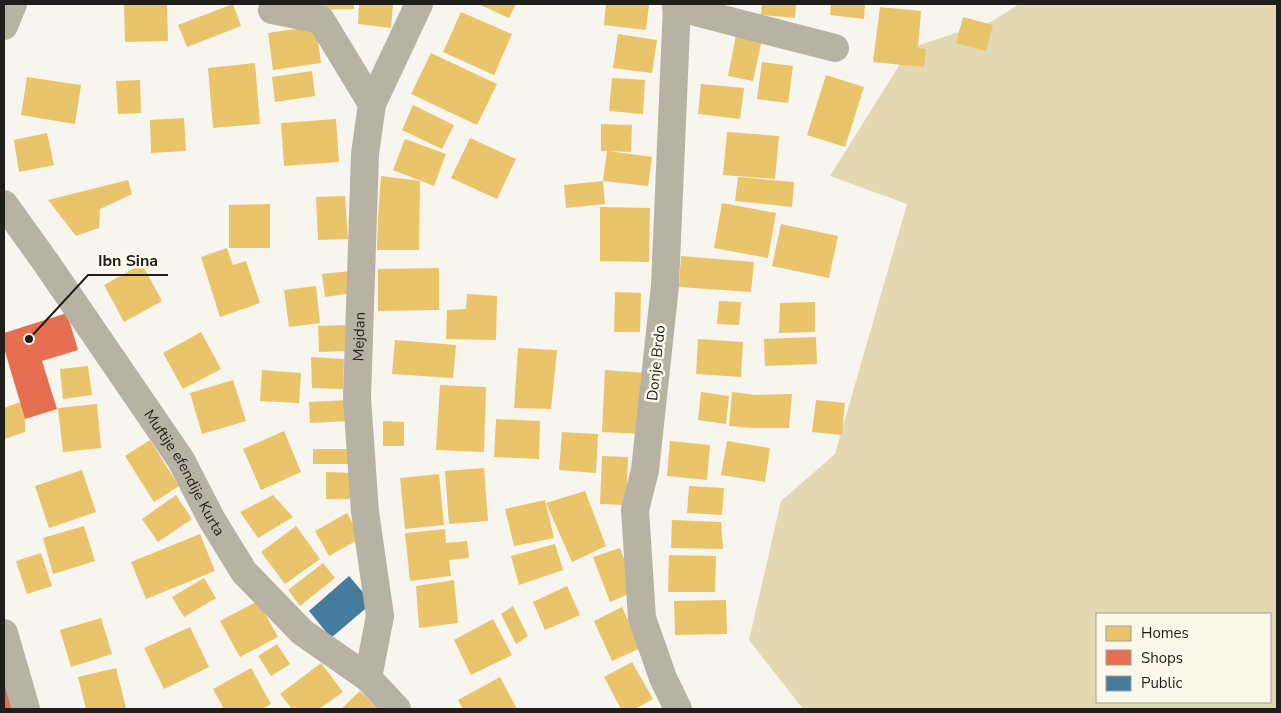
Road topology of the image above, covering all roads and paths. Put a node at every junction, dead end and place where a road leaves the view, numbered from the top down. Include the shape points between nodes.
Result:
1 (13, 4) edge
2 (419, 4) edge
3 (677, 6) edge
4 (272, 10) dead end
5 (4, 26) edge
6 (834, 48) dead end
7 (372, 104) junction
8 (4, 204) edge
9 (4, 633) edge
10 (368, 678) junction
11 (26, 709) edge
12 (397, 709) edge
13 (678, 709) edge

1 - 5 main road
2 - 7 street, Mejdan
3 - 6 street, Donje Brdo
3 - 13 street, Donje Brdo via 664,286 645,470 635,510 642,618 663,678
4 - 7 street via 321,20
7 - 10 street, Mejdan via 365,154 357,398 365,512 380,616
8 - 10 street, Muftije efendije Kurta via 181,460 244,572 302,632
9 - 11 street
10 - 12 street, Muftije efendije Kurta

